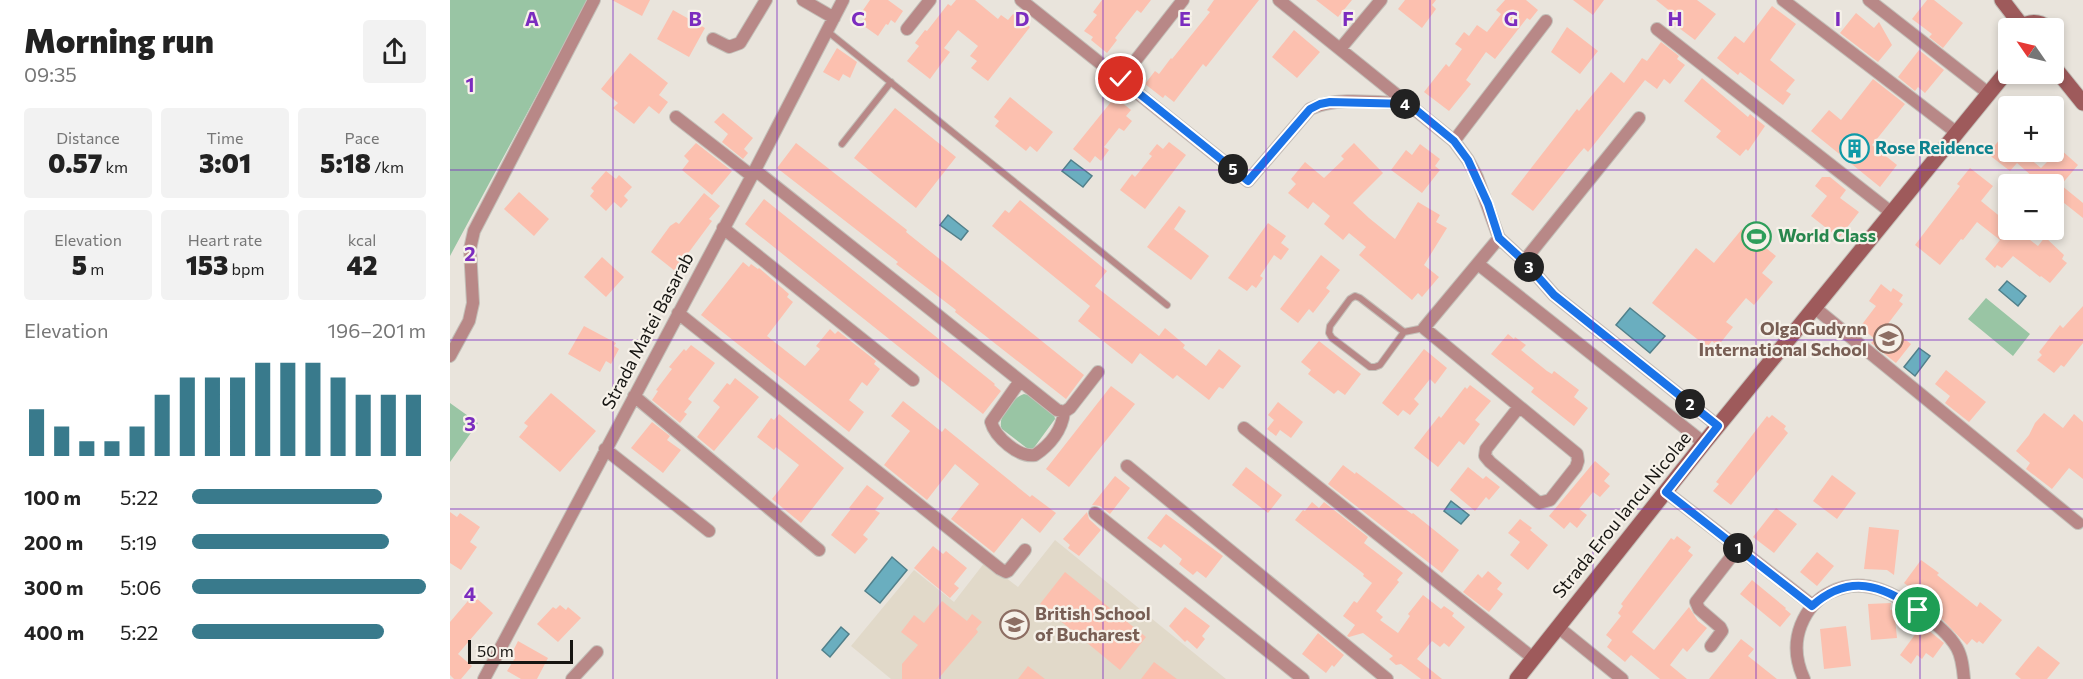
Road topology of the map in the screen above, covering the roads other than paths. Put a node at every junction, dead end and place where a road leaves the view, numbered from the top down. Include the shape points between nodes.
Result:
1 (594, 0) edge
2 (766, 0) edge
3 (803, 0) edge
4 (843, 0) edge
5 (930, 0) edge
6 (1021, 0) edge
7 (1183, 0) edge
8 (1279, 0) edge
9 (1381, 0) edge
10 (1783, 0) edge
11 (1869, 0) edge
12 (2002, 0) edge
13 (834, 18) junction
14 (2015, 18) edge
15 (1546, 21) dead end
16 (1657, 28) dead end
17 (907, 29) dead end
18 (827, 31) junction
19 (713, 39) dead end
20 (1340, 49) junction
21 (1121, 79) junction
22 (2064, 79) edge
23 (891, 82) junction
24 (1998, 82) edge
25 (1988, 93) junction
26 (2083, 103) edge
27 (1409, 104) junction
28 (676, 117) dead end
29 (1639, 118) dead end
30 (1957, 134) junction
31 (1454, 141) junction
32 (843, 144) dead end
33 (754, 173) junction
34 (1892, 213) junction
35 (723, 228) junction
36 (1499, 238) junction
37 (1524, 261) junction
38 (1478, 264) junction
39 (1167, 305) dead end
40 (1815, 308) junction
41 (678, 313) junction
42 (1424, 328) junction
43 (1404, 332) junction
44 (450, 356) edge
45 (1098, 372) dead end
46 (913, 380) dead end
47 (1020, 381) junction
48 (634, 396) junction
49 (1519, 407) junction
50 (1064, 412) junction
51 (1718, 426) junction
52 (1244, 428) dead end
53 (1704, 443) junction
54 (604, 450) junction
55 (1127, 466) dead end
56 (1666, 492) junction
57 (1095, 513) dead end
58 (2078, 522) dead end
59 (709, 531) dead end
60 (1738, 548) junction
61 (819, 550) dead end
62 (1025, 550) dead end
63 (1812, 606) junction
64 (1558, 627) junction
65 (1711, 646) dead end
66 (597, 652) dead end
67 (1533, 658) junction
68 (484, 679) edge
69 (572, 679) edge
70 (1303, 679) edge
71 (1387, 679) edge
72 (1516, 679) edge
73 (1622, 679) edge
74 (1804, 679) edge
75 (1964, 679) edge

1 - 44 street via 474,231 470,249 473,303 469,321
2 - 19 street via 740,43 729,48
3 - 13 street
4 - 13 street, Strada Matei Basarab
5 - 17 street
6 - 21 street
7 - 21 street
8 - 20 street
9 - 20 street
10 - 30 street
11 - 25 street
12 - 14 street
13 - 18 street, Strada Matei Basarab
15 - 31 street
16 - 34 street
18 - 23 lane
18 - 33 street, Strada Matei Basarab
20 - 27 street
21 - 27 street via 1248,181 1310,109 1320,104
22 - 26 street
23 - 32 lane
23 - 39 lane
24 - 25 street, Strada Erou Iancu Nicolae
25 - 30 street, Strada Erou Iancu Nicolae
27 - 31 street
28 - 33 street
29 - 37 street
30 - 34 street, Strada Erou Iancu Nicolae
31 - 36 street via 1477,177
33 - 35 street, Strada Matei Basarab
33 - 47 street
34 - 40 street, Strada Erou Iancu Nicolae
35 - 41 street, Strada Matei Basarab
35 - 46 street
36 - 37 street
36 - 38 street
37 - 51 street via 1554,295
38 - 42 street
38 - 53 street
40 - 51 street, Strada Erou Iancu Nicolae
40 - 58 street
41 - 48 street, Strada Matei Basarab
41 - 62 street via 1000,569 1008,571
42 - 43 lane
42 - 49 street
43 - 43 lane via 1355,296 1330,326 1329,333 1375,368
45 - 50 street
47 - 50 street
47 - 50 street via 992,422 993,429 1011,447 1035,455 1063,423
48 - 54 street, Strada Matei Basarab
48 - 61 street
49 - 49 street via 1577,454 1576,467 1545,502 1539,502 1485,456 1486,449
51 - 53 street, Strada Erou Iancu Nicolae
52 - 67 street
53 - 56 street, Strada Erou Iancu Nicolae
54 - 59 street
54 - 68 street, Strada Matei Basarab
55 - 71 street
56 - 60 street
56 - 64 street, Strada Erou Iancu Nicolae
57 - 70 street
60 - 63 street
60 - 65 street via 1696,602 1722,631
63 - 74 street via 1797,640 1797,658
63 - 75 street via 1844,587 1863,585 1888,592 1918,610 1946,634 1958,650
64 - 67 street, Strada Erou Iancu Nicolae
64 - 73 street
66 - 69 street
67 - 72 street, Strada Erou Iancu Nicolae

